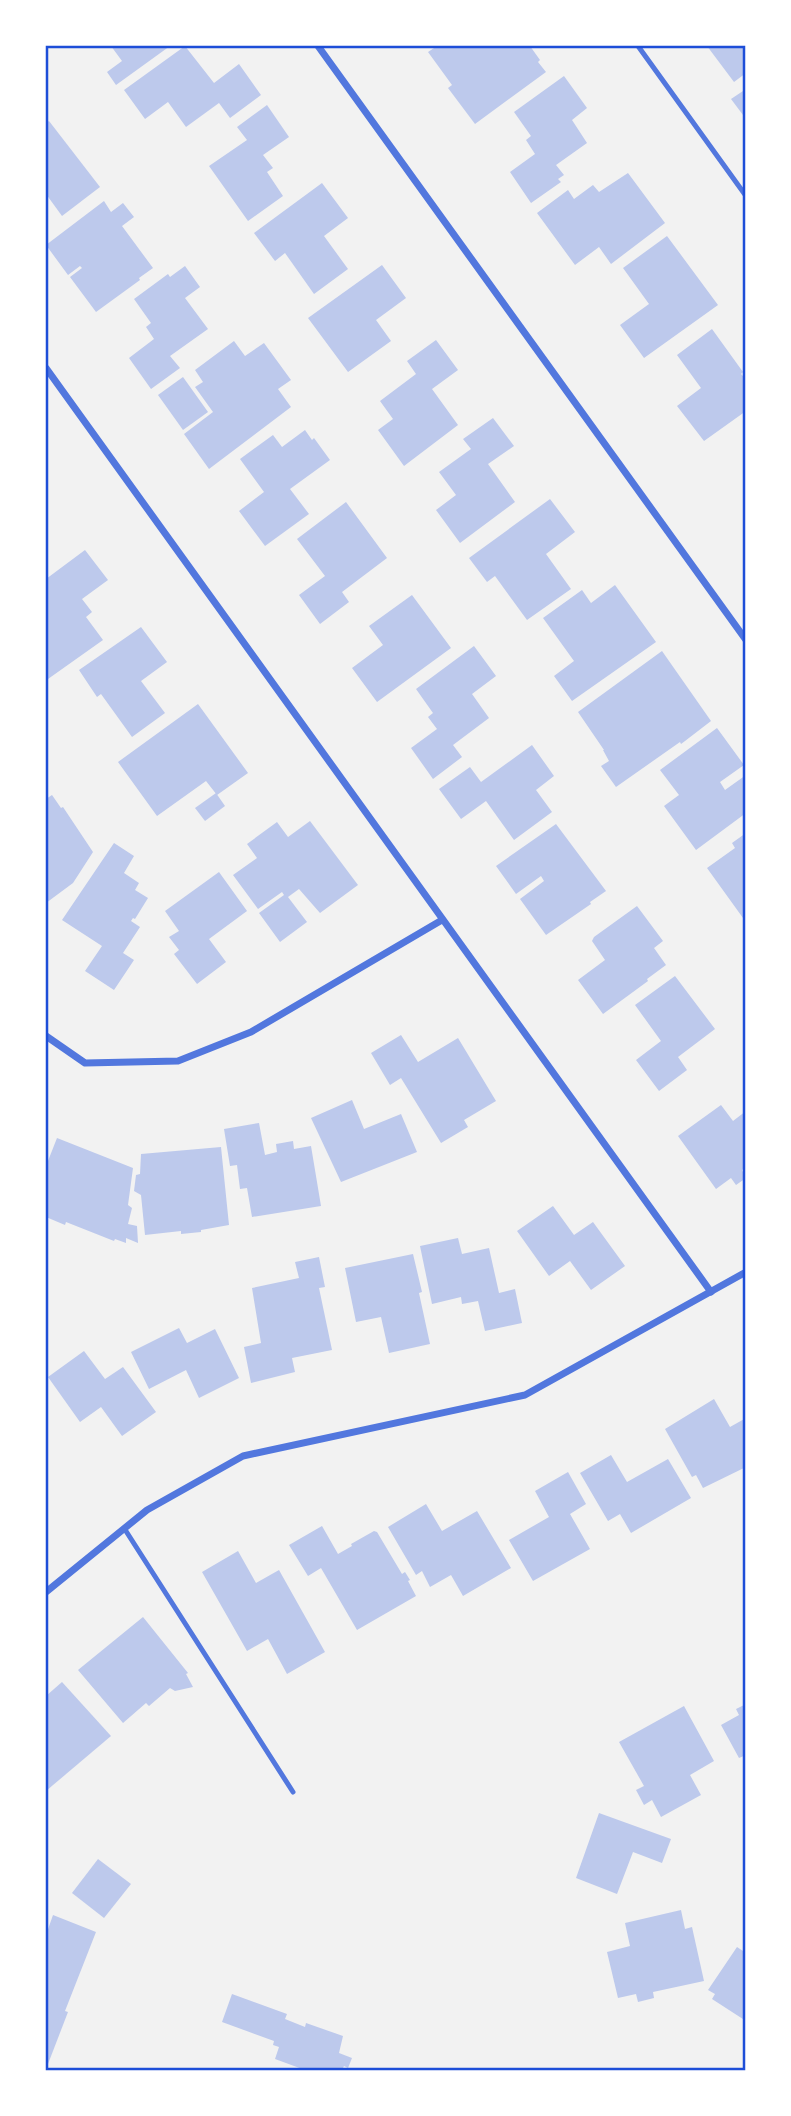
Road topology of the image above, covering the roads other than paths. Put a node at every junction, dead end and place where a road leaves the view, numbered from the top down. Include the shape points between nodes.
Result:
1 (318, 46) edge
2 (638, 46) edge
3 (746, 196) edge
4 (46, 368) edge
5 (746, 640) edge
6 (442, 920) junction
7 (46, 1036) edge
8 (746, 1272) edge
9 (711, 1292) junction
10 (124, 1528) junction
11 (46, 1592) edge
12 (293, 1792) dead end

1 - 5 street
2 - 3 lane
4 - 6 street
6 - 7 street via 251,1032 178,1061 85,1063
6 - 9 street
8 - 9 street
9 - 10 street via 525,1395 243,1456
10 - 11 street
10 - 12 lane

